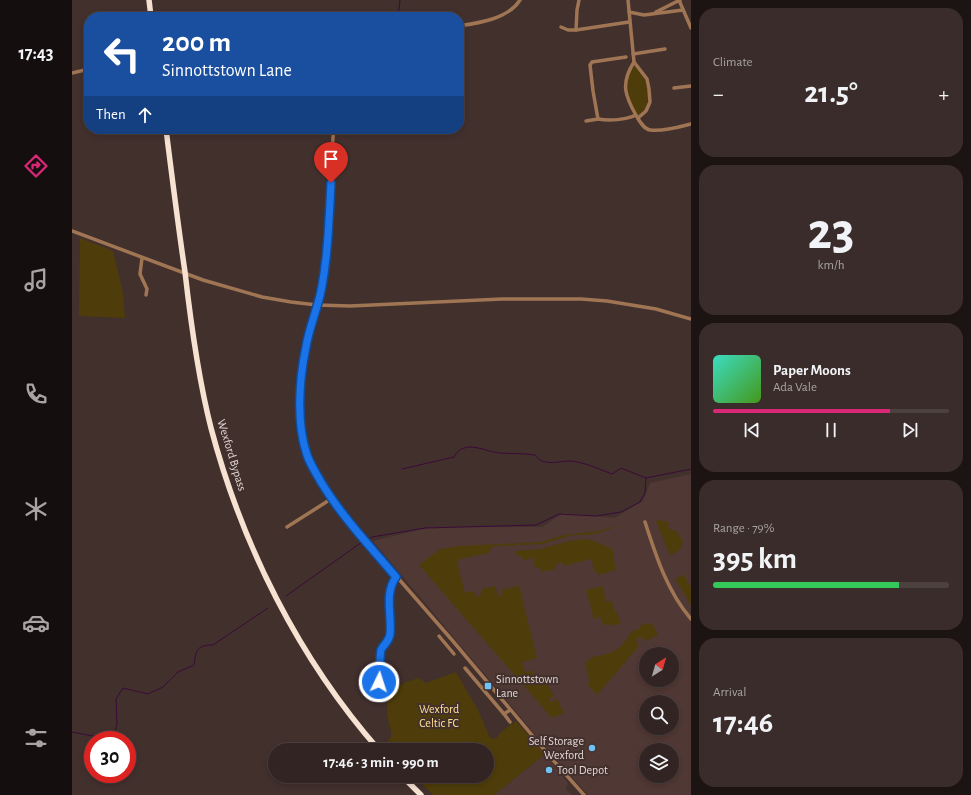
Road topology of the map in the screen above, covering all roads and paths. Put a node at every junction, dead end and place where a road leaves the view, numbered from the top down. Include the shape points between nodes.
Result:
1 (149, 0) edge
2 (520, 0) edge
3 (579, 0) edge
4 (628, 0) edge
5 (680, 0) edge
6 (683, 10) junction
7 (150, 12) edge
8 (628, 12) junction
9 (654, 14) junction
10 (629, 22) junction
11 (464, 25) edge
12 (561, 27) dead end
13 (691, 28) edge
14 (576, 30) junction
15 (665, 49) dead end
16 (633, 54) junction
17 (626, 57) dead end
18 (634, 62) junction
19 (84, 70) edge
20 (72, 73) edge
21 (691, 86) edge
22 (674, 88) dead end
23 (637, 117) junction
24 (598, 119) junction
25 (586, 121) dead end
26 (691, 124) edge
27 (167, 134) edge
28 (334, 134) edge
29 (72, 231) edge
30 (142, 258) junction
31 (146, 296) dead end
32 (317, 306) junction
33 (691, 319) edge
34 (331, 498) junction
35 (645, 522) dead end
36 (287, 527) dead end
37 (396, 577) junction
38 (691, 619) edge
39 (439, 636) dead end
40 (452, 640) junction
41 (446, 645) junction
42 (454, 654) dead end
43 (465, 668) dead end
44 (382, 698) dead end
45 (510, 710) junction
46 (504, 714) junction
47 (510, 722) dead end
48 (374, 743) edge
49 (409, 783) edge
50 (420, 795) edge
51 (584, 795) edge

1 - 7 highway
2 - 11 street via 512,9 499,16
3 - 14 street
4 - 8 street
5 - 6 street
5 - 9 street
6 - 9 street
6 - 13 street
8 - 9 street
8 - 10 street
10 - 14 street
10 - 16 street
12 - 14 street
15 - 16 street
16 - 18 street
17 - 24 street via 592,62 590,65
18 - 23 street via 625,84 628,102
18 - 23 street via 647,79 650,89 650,102 646,111
19 - 20 street
21 - 22 street
23 - 24 street
23 - 26 street via 650,130
24 - 25 street
27 - 48 highway, Wexford Bypass via 200,380 219,457 238,512 265,575 297,635 332,690
28 - 32 street via 326,266
29 - 30 street
30 - 31 street via 140,274 147,289
30 - 32 street via 172,270 262,297
32 - 33 street via 502,299 581,299 607,300
32 - 34 street via 301,378 301,419 307,456
34 - 36 street
34 - 37 street
35 - 38 street via 666,581
37 - 40 street
37 - 44 street via 392,582 390,594 390,635 381,650 379,682
39 - 41 street
40 - 41 street
40 - 45 street
41 - 42 street
43 - 46 street
45 - 46 street
45 - 51 street
46 - 47 street
49 - 50 highway

